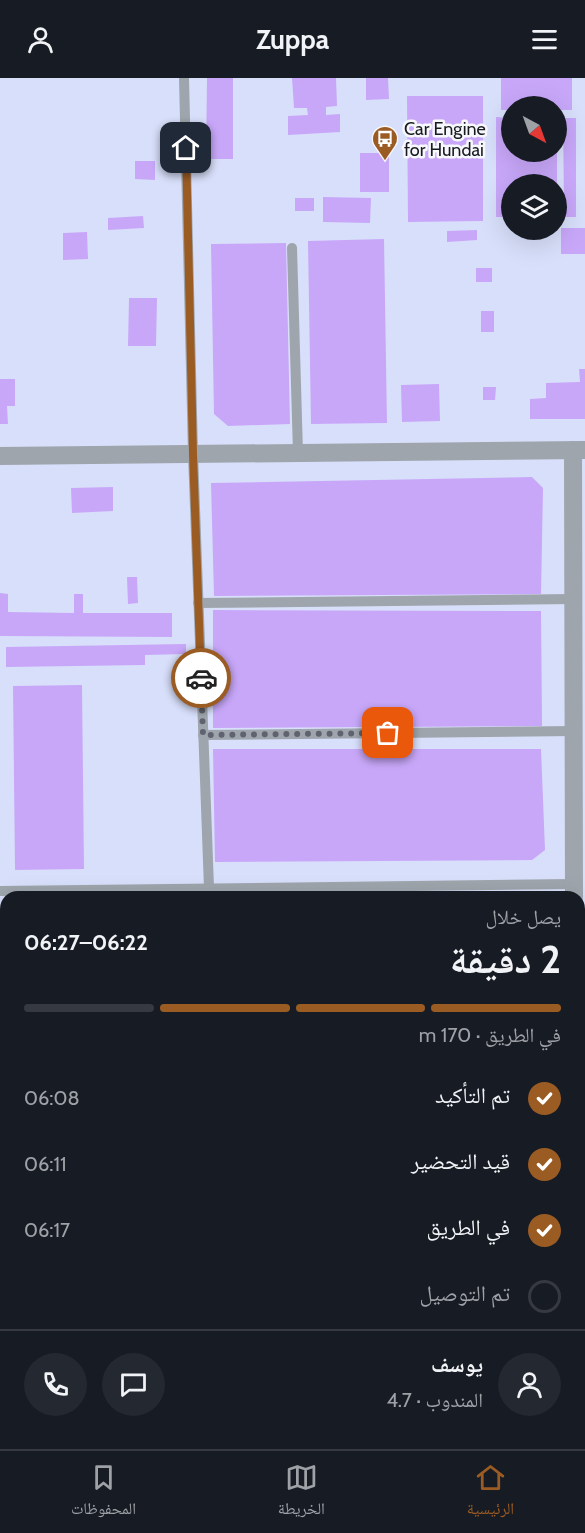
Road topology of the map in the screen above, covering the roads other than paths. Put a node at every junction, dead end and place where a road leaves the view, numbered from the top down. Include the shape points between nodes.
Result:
1 (184, 78) edge
2 (292, 248) dead end
3 (579, 450) edge
4 (298, 453) junction
5 (193, 454) junction
6 (0, 456) edge
7 (579, 574) edge
8 (574, 599) junction
9 (198, 603) junction
10 (574, 731) junction
11 (203, 735) junction
12 (209, 888) junction
13 (574, 890) edge
14 (0, 891) edge

1 - 5 lane
2 - 4 lane
3 - 4 street
3 - 7 street
4 - 5 street
5 - 6 street
5 - 9 lane
7 - 8 street
8 - 9 lane
8 - 10 street
9 - 11 lane
10 - 11 lane
10 - 13 street
11 - 12 lane
12 - 13 lane
12 - 14 lane

